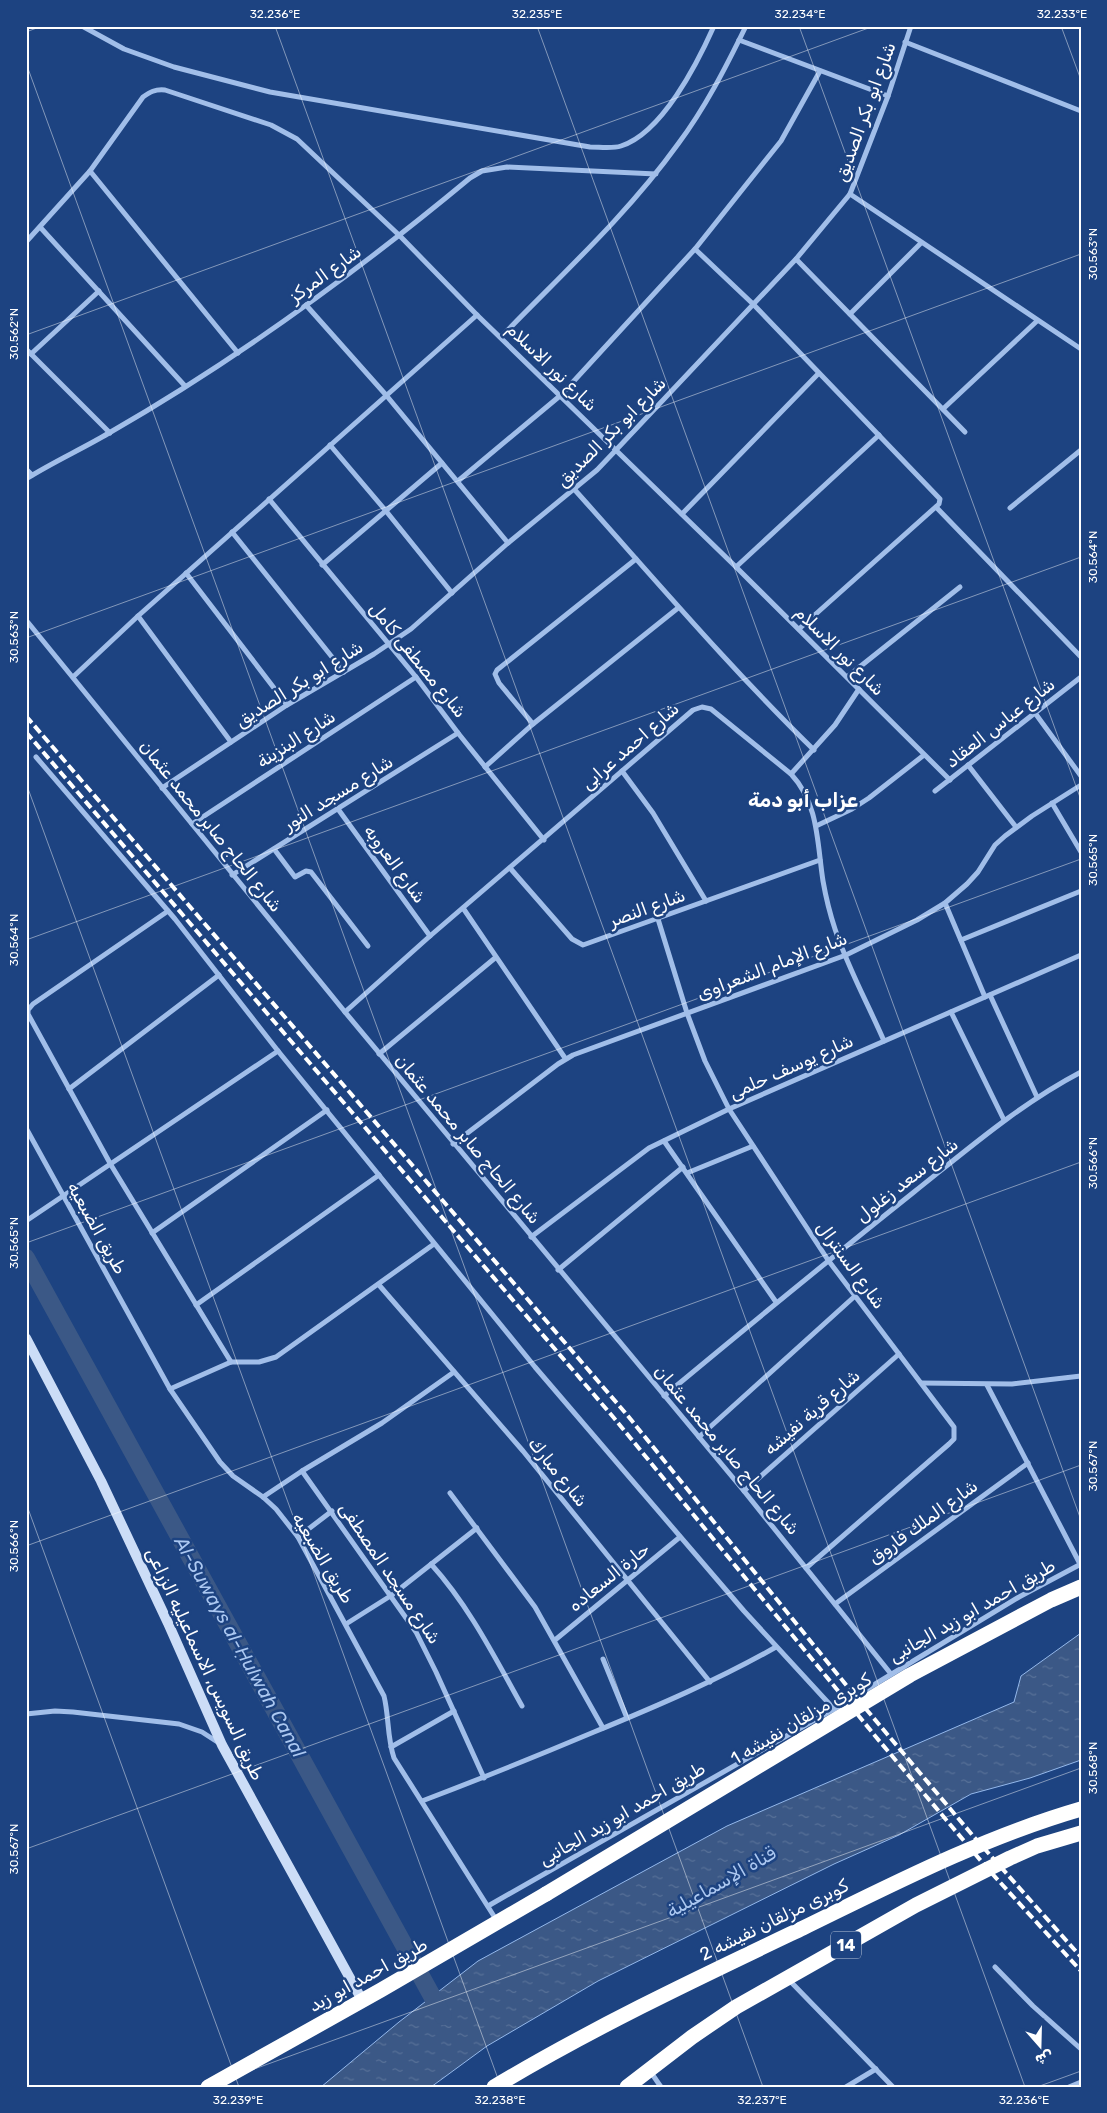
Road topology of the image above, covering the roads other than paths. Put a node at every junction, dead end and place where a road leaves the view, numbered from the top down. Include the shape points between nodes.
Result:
1 (82, 26) edge
2 (714, 26) edge
3 (746, 26) edge
4 (910, 26) edge
5 (739, 40) junction
6 (905, 42) junction
7 (820, 71) junction
8 (888, 96) junction
9 (1081, 110) edge
10 (90, 171) junction
11 (656, 174) junction
12 (850, 194) junction
13 (40, 227) junction
14 (400, 236) junction
15 (26, 242) edge
16 (921, 243) junction
17 (696, 249) junction
18 (796, 259) junction
19 (99, 291) junction
20 (753, 304) junction
21 (306, 305) junction
22 (850, 314) junction
23 (477, 315) junction
24 (1037, 321) junction
25 (501, 337) junction
26 (26, 349) edge
27 (1081, 349) edge
28 (238, 353) junction
29 (31, 354) junction
30 (818, 374) junction
31 (185, 386) junction
32 (386, 395) junction
33 (561, 395) junction
34 (943, 409) junction
35 (965, 432) dead end
36 (110, 433) junction
37 (879, 436) junction
38 (330, 445) junction
39 (616, 450) junction
40 (1081, 450) edge
41 (442, 463) junction
42 (26, 469) edge
43 (32, 475) junction
44 (26, 478) edge
45 (458, 481) junction
46 (574, 489) junction
47 (269, 499) junction
48 (936, 506) junction
49 (1010, 508) dead end
50 (386, 511) junction
51 (682, 514) junction
52 (232, 532) junction
53 (508, 543) junction
54 (636, 559) junction
55 (322, 565) junction
56 (736, 566) junction
57 (186, 573) junction
58 (960, 587) dead end
59 (452, 593) junction
60 (678, 608) junction
61 (138, 616) junction
62 (26, 620) edge
63 (799, 629) junction
64 (389, 644) junction
65 (1081, 657) edge
66 (344, 672) junction
67 (73, 677) junction
68 (416, 677) junction
69 (847, 677) junction
70 (1081, 677) edge
71 (859, 689) junction
72 (288, 705) junction
73 (1035, 713) junction
74 (533, 724) junction
75 (458, 734) junction
76 (231, 742) junction
77 (814, 750) junction
78 (924, 755) junction
79 (36, 757) dead end
80 (968, 765) junction
81 (485, 767) junction
82 (622, 771) junction
83 (791, 774) junction
84 (1081, 776) edge
85 (950, 780) junction
86 (1081, 785) edge
87 (162, 788) junction
88 (936, 791) dead end
89 (1052, 803) junction
90 (338, 809) junction
91 (192, 824) junction
92 (816, 826) junction
93 (1016, 827) junction
94 (544, 840) junction
95 (274, 849) junction
96 (1081, 852) edge
97 (820, 860) junction
98 (510, 868) junction
99 (232, 875) junction
100 (1081, 891) edge
101 (706, 901) junction
102 (946, 903) junction
103 (462, 908) junction
104 (168, 910) junction
105 (658, 919) junction
106 (430, 936) junction
107 (961, 940) junction
108 (368, 946) dead end
109 (846, 955) junction
110 (1081, 955) edge
111 (495, 958) junction
112 (219, 975) junction
113 (988, 996) junction
114 (344, 1012) junction
115 (951, 1012) junction
116 (687, 1013) junction
117 (884, 1041) junction
118 (278, 1051) junction
119 (379, 1054) junction
120 (565, 1058) junction
121 (1081, 1072) edge
122 (69, 1089) junction
123 (1037, 1097) junction
124 (729, 1109) junction
125 (327, 1110) junction
126 (1004, 1120) junction
127 (26, 1128) edge
128 (664, 1141) junction
129 (453, 1144) junction
130 (753, 1146) junction
131 (111, 1164) junction
132 (683, 1168) junction
133 (687, 1173) junction
134 (379, 1175) junction
135 (63, 1196) junction
136 (26, 1221) edge
137 (152, 1233) junction
138 (530, 1237) junction
139 (434, 1244) junction
140 (828, 1260) junction
141 (558, 1270) junction
142 (379, 1284) junction
143 (855, 1296) junction
144 (776, 1302) junction
145 (196, 1305) junction
146 (26, 1338) edge
147 (899, 1354) junction
148 (231, 1362) junction
149 (454, 1372) junction
150 (1080, 1377) edge
151 (921, 1383) junction
152 (987, 1385) junction
153 (170, 1389) junction
154 (664, 1396) junction
155 (699, 1437) junction
156 (1028, 1463) junction
157 (302, 1470) junction
158 (744, 1491) junction
159 (450, 1493) dead end
160 (263, 1497) junction
161 (332, 1511) junction
162 (477, 1528) junction
163 (298, 1537) junction
164 (680, 1537) junction
165 (431, 1564) junction
166 (1080, 1564) edge
167 (806, 1568) junction
168 (627, 1579) junction
169 (1081, 1587) edge
170 (392, 1595) junction
171 (835, 1604) junction
172 (346, 1624) junction
173 (555, 1640) junction
174 (776, 1647) junction
175 (602, 1659) dead end
176 (891, 1674) junction
177 (710, 1682) junction
178 (522, 1706) dead end
179 (834, 1709) junction
180 (454, 1711) junction
181 (26, 1714) edge
182 (627, 1718) junction
183 (603, 1728) junction
184 (222, 1745) junction
185 (391, 1747) junction
186 (484, 1778) junction
187 (422, 1801) junction
188 (1081, 1809) edge
189 (1081, 1834) edge
190 (546, 1894) joint
191 (488, 1906) junction
192 (498, 1922) junction
193 (995, 1967) dead end
194 (787, 1978) junction
195 (362, 2000) junction
196 (1081, 2049) edge
197 (649, 2069) junction
198 (876, 2069) junction
199 (1081, 2082) edge
200 (208, 2087) edge
201 (494, 2087) edge
202 (627, 2087) edge
203 (661, 2087) edge
204 (846, 2087) edge
205 (893, 2087) edge
206 (1069, 2087) edge

1 - 2 street via 124,49 174,67 270,92 590,147 620,147 640,138 657,122 678,93
3 - 5 street
4 - 6 street, شارع ابو بكر الصديق
5 - 7 street
5 - 11 street via 690,127
6 - 8 street, شارع ابو بكر الصديق
6 - 9 street
7 - 8 street
7 - 17 street via 781,141
8 - 12 street, شارع ابو بكر الصديق
10 - 13 street
10 - 14 street, شارع نور الاسلام via 143,98 158,89 165,90 289,133
10 - 28 street
11 - 14 street, شارع المركز via 493,168 470,178
11 - 25 street
12 - 16 street
12 - 18 street, شارع ابو بكر الصديق
13 - 15 street
13 - 19 street
14 - 21 street, شارع المركز
14 - 23 street, شارع نور الاسلام
16 - 22 street
16 - 24 street
17 - 20 street
17 - 33 street
18 - 20 street, شارع ابو بكر الصديق
18 - 22 street
19 - 29 street
19 - 31 street
20 - 30 street
20 - 39 street, شارع ابو بكر الصديق
21 - 28 street, شارع المركز
21 - 32 street
22 - 34 street
23 - 25 street, شارع نور الاسلام
23 - 32 street
24 - 27 street
24 - 34 street
25 - 33 street, شارع نور الاسلام
26 - 29 street
28 - 31 street, شارع المركز
29 - 36 street
30 - 37 street
30 - 51 street
31 - 36 street, شارع المركز
32 - 38 street
32 - 41 street
33 - 39 street, شارع نور الاسلام
33 - 45 street
34 - 35 street
36 - 43 street, شارع المركز
37 - 48 street via 939,497 940,502
37 - 56 street
38 - 47 street
38 - 50 street
39 - 46 street, شارع ابو بكر الصديق
39 - 51 street, شارع نور الاسلام
40 - 49 street
41 - 45 street
41 - 50 street
42 - 43 street
43 - 44 street, شارع المركز
45 - 53 street
46 - 53 street, شارع ابو بكر الصديق
46 - 54 street
47 - 52 street
47 - 55 street, شارع مصطفى كامل
48 - 63 street
48 - 65 street
50 - 55 street
50 - 59 street
51 - 56 street, شارع نور الاسلام
52 - 57 street
52 - 66 street
53 - 59 street, شارع ابو بكر الصديق
54 - 60 street
54 - 74 street via 497,670 498,683
55 - 64 street, شارع مصطفى كامل
56 - 63 street, شارع نور الاسلام
57 - 61 street
57 - 72 street
58 - 69 street
59 - 64 street, شارع ابو بكر الصديق
60 - 74 street
60 - 77 street
61 - 67 street
61 - 76 street
62 - 67 street, شارع الحاج صابر محمد عثمان
63 - 69 street, شارع نور الاسلام
64 - 66 street, شارع ابو بكر الصديق
64 - 68 street, شارع مصطفى كامل
66 - 72 street, شارع ابو بكر الصديق
67 - 87 street, شارع الحاج صابر محمد عثمان
68 - 75 street, شارع مصطفى كامل
68 - 91 street, شارع البنزينة
69 - 71 street, شارع نور الاسلام
70 - 73 street, شارع عباس العقاد
71 - 77 street
71 - 78 street, شارع نور الاسلام
72 - 76 street, شارع ابو بكر الصديق
73 - 80 street, شارع عباس العقاد
73 - 84 street
74 - 81 street
75 - 81 street, شارع مصطفى كامل
75 - 90 street, شارع مسجد النور
76 - 87 street, شارع ابو بكر الصديق
77 - 83 street
78 - 85 street, شارع نور الاسلام
78 - 92 street via 869,798
79 - 104 street
80 - 85 street, شارع عباس العقاد
80 - 93 street
81 - 94 street, شارع مصطفى كامل
82 - 83 street, شارع احمد عرابى via 693,710 702,707 711,708
82 - 94 street, شارع احمد عرابى
82 - 101 street via 653,813
83 - 92 street, شارع احمد عرابى via 811,806
85 - 88 street, شارع عباس العقاد
86 - 89 street, شارع الإمام الشعراوى
87 - 91 street, شارع الحاج صابر محمد عثمان
89 - 93 street, شارع الإمام الشعراوى
89 - 96 street
90 - 95 street, شارع مسجد النور
90 - 106 street, شارع العروبه
91 - 99 street, شارع الحاج صابر محمد عثمان
92 - 97 street, شارع احمد عرابى
93 - 102 street, شارع الإمام الشعراوى via 995,845 978,872
94 - 98 street, شارع احمد عرابى
95 - 99 street, شارع مسجد النور
95 - 108 street via 295,877 311,872
97 - 101 street, شارع النصر
97 - 109 street, شارع احمد عرابى via 829,907
98 - 103 street, شارع احمد عرابى
98 - 105 street, شارع النصر via 577,943 589,944
99 - 114 street, شارع الحاج صابر محمد عثمان
100 - 107 street
101 - 105 street, شارع النصر
102 - 107 street
102 - 109 street, شارع الإمام الشعراوى
103 - 106 street, شارع احمد عرابى
103 - 111 street
104 - 112 street
104 - 122 street via 28,1010
105 - 116 street, شارع السنترال
106 - 114 street, شارع احمد عرابى
107 - 113 street
109 - 116 street, شارع الإمام الشعراوى
109 - 117 street, شارع احمد عرابى
110 - 113 street, شارع يوسف حلمى
111 - 119 street
111 - 120 street
112 - 118 street
112 - 122 street
113 - 115 street, شارع يوسف حلمى
113 - 123 street
114 - 119 street, شارع الحاج صابر محمد عثمان
115 - 117 street, شارع يوسف حلمى
115 - 126 street
116 - 120 street, شارع الإمام الشعراوى
116 - 124 street, شارع السنترال
117 - 124 street, شارع يوسف حلمى
118 - 125 street
118 - 131 street
119 - 129 street, شارع الحاج صابر محمد عثمان
120 - 129 street, شارع الإمام الشعراوى
121 - 123 street, شارع سعد زغلول
122 - 131 street
123 - 126 street, شارع سعد زغلول
124 - 128 street, شارع يوسف حلمى
124 - 130 street, شارع السنترال
125 - 134 street
125 - 137 street
126 - 140 street, شارع سعد زغلول
127 - 135 street, طريق الضبعيه
128 - 132 street
128 - 138 street, شارع يوسف حلمى via 649,1148
129 - 138 street, شارع الحاج صابر محمد عثمان
130 - 133 street
130 - 140 street, شارع السنترال
131 - 135 street
131 - 137 street
132 - 133 street
132 - 141 street
133 - 144 street
134 - 139 street
134 - 145 street
135 - 136 street
135 - 153 street, طريق الضبعيه
137 - 145 street
138 - 141 street, شارع الحاج صابر محمد عثمان
139 - 142 street
139 - 164 street
140 - 143 street, شارع السنترال
140 - 144 street, شارع سعد زغلول
141 - 154 street, شارع الحاج صابر محمد عثمان
142 - 148 street via 276,1358
142 - 149 street, شارع مبارك
143 - 147 street, شارع السنترال
143 - 155 street
144 - 154 street, شارع سعد زغلول
145 - 148 street
146 - 184 main road, طريق السويس, الاسماعيليه الزراعى via 101,1481
147 - 151 street, شارع السنترال
147 - 158 street, شارع قرية نفيشه
148 - 153 street
149 - 157 street via 382,1422
149 - 168 street, شارع مبارك
150 - 152 street
151 - 152 street
151 - 167 street, شارع السنترال via 954,1427 954,1439
152 - 156 street
153 - 160 street, طريق الضبعيه via 220,1462 247,1488
154 - 155 street, شارع الحاج صابر محمد عثمان
155 - 158 street, شارع الحاج صابر محمد عثمان
156 - 166 street
156 - 171 street, شارع الملك فاروق
157 - 160 street
157 - 161 street, شارع مسجد المصطفى
158 - 167 street, شارع الحاج صابر محمد عثمان
159 - 162 street
160 - 163 street, طريق الضبعيه
161 - 163 street
161 - 170 street, شارع مسجد المصطفى
162 - 165 street
162 - 173 street
163 - 172 street, طريق الضبعيه
164 - 168 street, حارة السعاده
164 - 174 street
165 - 170 street
165 - 178 street via 459,1596
166 - 176 street, طريق احمد ابو زيد الجانبى via 1019,1596
167 - 171 street, شارع الحاج صابر محمد عثمان
168 - 173 street, حارة السعاده
168 - 177 street, شارع مبارك
169 - 190 highway, كوبرى مزلقان نفيشه 1, bridge via 910,1676
170 - 172 street
170 - 180 street, شارع مسجد المصطفى via 427,1652
171 - 176 street, شارع الحاج صابر محمد عثمان
172 - 185 street, طريق الضبعيه via 384,1696
173 - 183 street
174 - 177 street
174 - 179 street
175 - 182 street
176 - 179 street, طريق احمد ابو زيد الجانبى
177 - 182 street
179 - 191 street, طريق احمد ابو زيد الجانبى
180 - 185 street
180 - 186 street, شارع مسجد المصطفى
181 - 184 street via 73,1712 179,1724 202,1732
182 - 183 street
183 - 186 street
184 - 195 main road, طريق السويس, الاسماعيليه الزراعى
185 - 187 street, طريق الضبعيه via 394,1758
186 - 187 street
187 - 191 street, طريق الضبعيه
188 - 201 highway, كوبرى مزلقان نفيشه 2, bridge via 963,1851 617,2017
189 - 194 highway, 14 via 1037,1846 987,1868
190 - 192 highway, طريق احمد ابو زيد
191 - 192 street, طريق الضبعيه
192 - 195 highway, طريق احمد ابو زيد
193 - 196 street
194 - 197 highway, 14 via 722,2017
194 - 198 street
195 - 200 highway, طريق احمد ابو زيد
197 - 202 highway, 14
197 - 203 street
198 - 204 street
198 - 205 street
199 - 206 street

